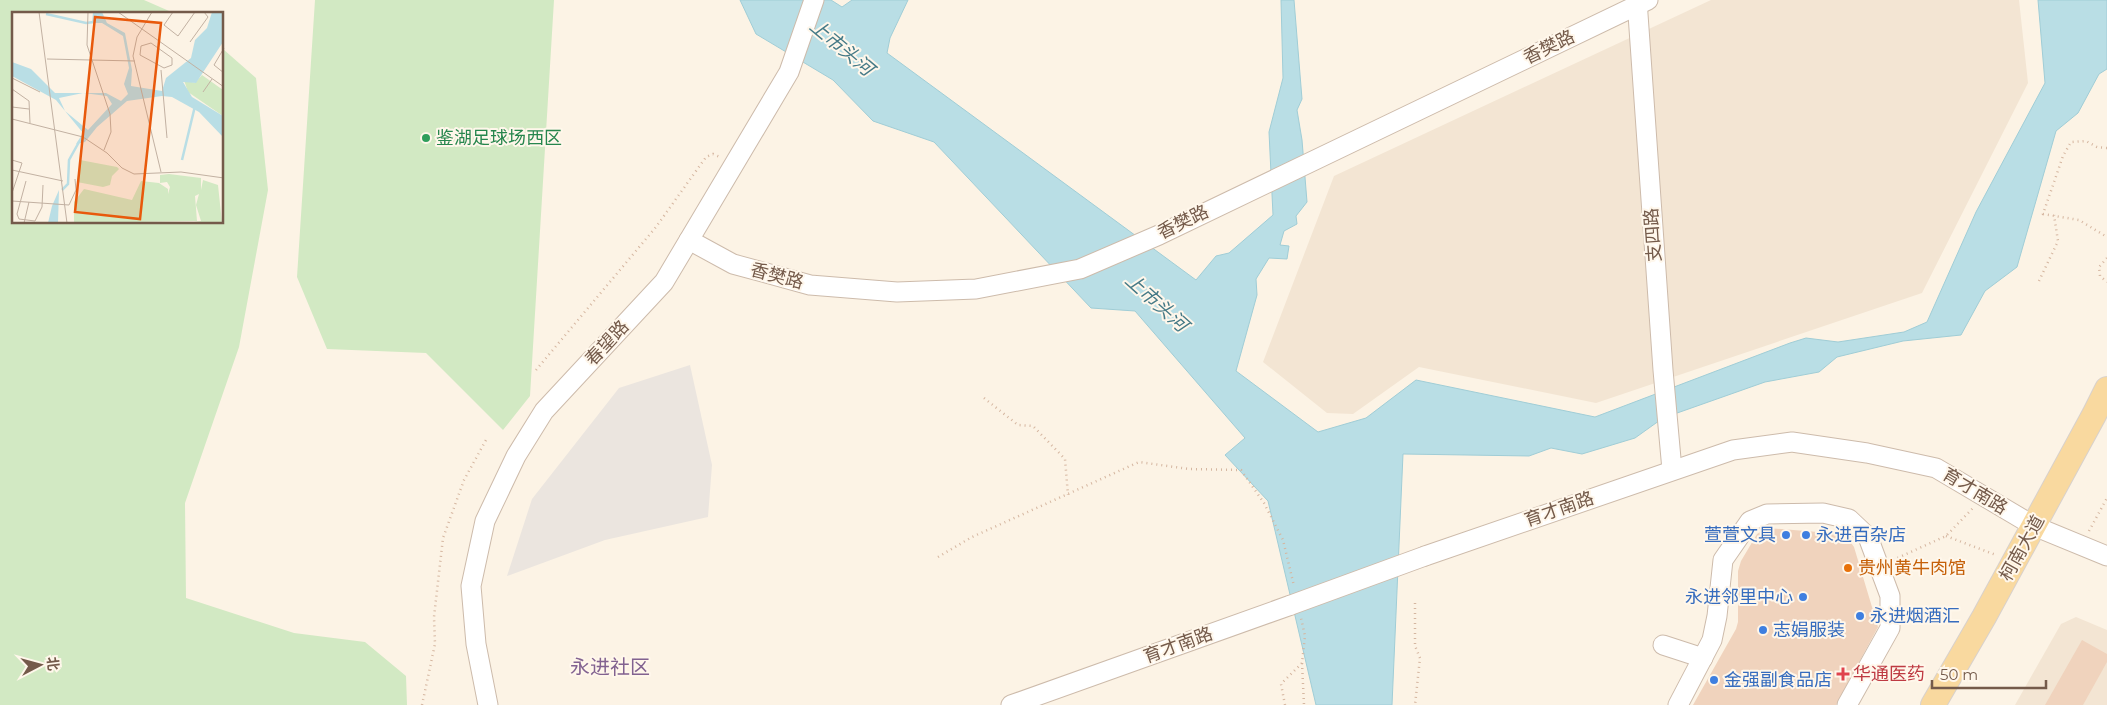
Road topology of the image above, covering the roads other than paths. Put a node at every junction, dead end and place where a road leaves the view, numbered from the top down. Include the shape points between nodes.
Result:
1 (814, 0) edge
2 (1641, 2) edge
3 (689, 240) junction
4 (2107, 389) edge
5 (1672, 470) junction
6 (2034, 526) junction
7 (2107, 556) edge
8 (1662, 645) dead end
9 (1703, 658) junction
10 (488, 705) edge
11 (1011, 705) edge
12 (1678, 705) edge
13 (1847, 705) edge
14 (1933, 705) edge

1 - 3 street, 春望路 via 790,72
2 - 3 street, 香樊路 via 1320,158 1080,269 976,289 897,292 810,285 733,264
2 - 5 street, 支四路 via 1662,370
3 - 10 street, 春望路 via 664,282 544,411 516,456 484,521 471,586 476,644
4 - 6 main road, 柯南大道
5 - 6 street, 育才南路 via 1732,450 1792,442 1867,453 1936,468
5 - 11 street, 育才南路, bridge
6 - 7 street, 育才南路
6 - 14 main road, 柯南大道
8 - 9 street
9 - 12 street
9 - 13 street via 1712,640 1717,616 1723,560 1750,521 1767,514 1822,513 1849,519 1868,536 1880,565 1890,596 1890,628

